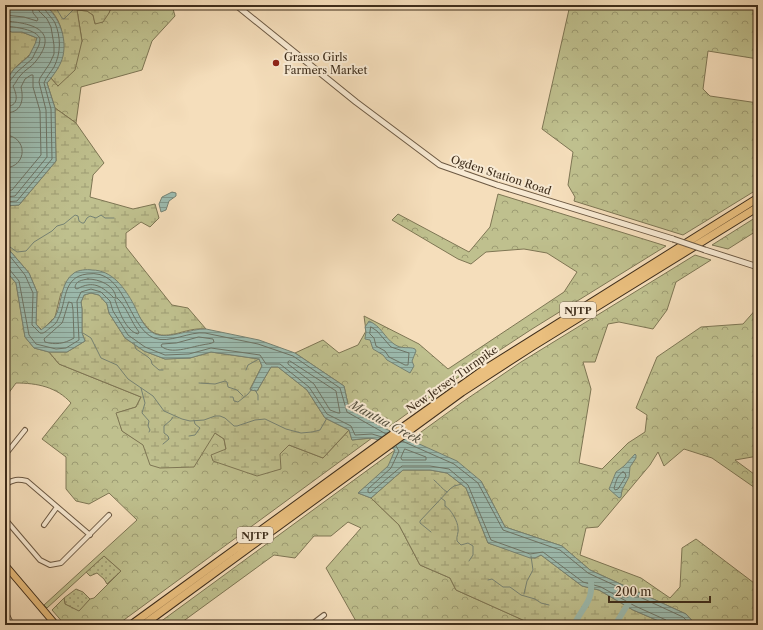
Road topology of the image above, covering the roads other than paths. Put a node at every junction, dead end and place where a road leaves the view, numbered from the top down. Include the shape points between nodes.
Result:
1 (236, 5) edge
2 (758, 198) edge
3 (758, 207) edge
4 (758, 267) edge
5 (25, 430) dead end
6 (404, 430) junction
7 (382, 446) junction
8 (5, 455) edge
9 (5, 484) edge
10 (57, 507) junction
11 (109, 515) dead end
12 (5, 518) edge
13 (44, 524) dead end
14 (90, 535) junction
15 (5, 565) edge
16 (5, 611) edge
17 (324, 615) dead end
18 (12, 625) edge
19 (56, 625) edge
20 (131, 625) edge
21 (143, 625) edge
22 (311, 625) edge

1 - 4 street, Ogden Station Road, bridge via 356,102 440,165 501,187
2 - 6 highway, New Jersey Turnpike / NJTP via 509,353
3 - 6 highway, New Jersey Turnpike / NJTP via 509,361
5 - 8 street
6 - 7 highway, New Jersey Turnpike / NJTP
7 - 20 highway, New Jersey Turnpike / NJTP
7 - 21 highway, New Jersey Turnpike / NJTP
9 - 10 street via 19,479 27,481
10 - 13 street
10 - 14 street
11 - 14 street
12 - 14 street via 40,560 50,565 61,563
15 - 19 main road
16 - 18 street
17 - 22 street

